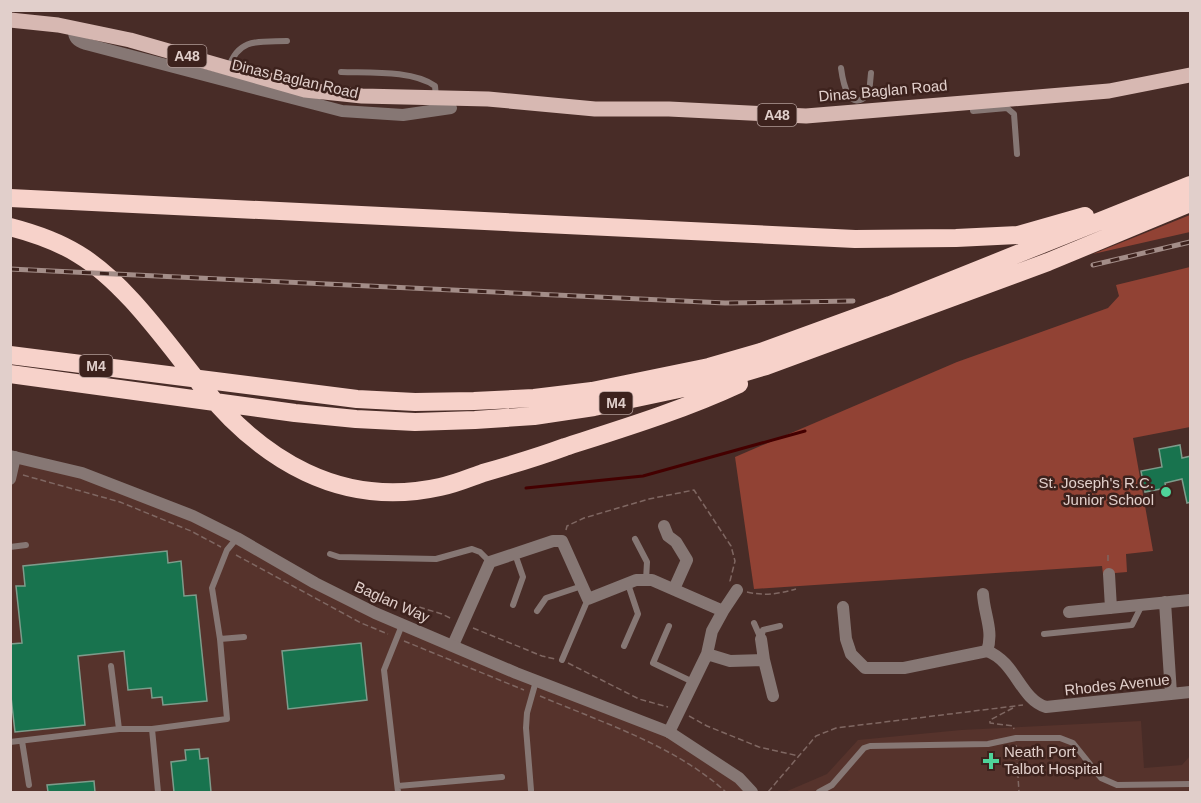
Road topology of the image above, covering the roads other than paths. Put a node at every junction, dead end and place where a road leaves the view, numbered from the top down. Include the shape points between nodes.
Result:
1 (10, 20) edge
2 (74, 28) junction
3 (287, 41) dead end
4 (228, 68) junction
5 (841, 68) dead end
6 (341, 72) dead end
7 (872, 73) dead end
8 (1191, 75) edge
9 (436, 98) junction
10 (972, 102) junction
11 (860, 105) junction
12 (451, 108) dead end
13 (1017, 154) dead end
14 (1191, 185) edge
15 (10, 198) edge
16 (1156, 198) junction
17 (1191, 203) edge
18 (10, 227) edge
19 (817, 348) junction
20 (10, 355) edge
21 (10, 374) edge
22 (13, 457) edge
23 (10, 479) edge
24 (664, 526) dead end
25 (237, 538) junction
26 (635, 539) dead end
27 (26, 545) dead end
28 (10, 547) edge
29 (330, 554) dead end
30 (515, 554) junction
31 (490, 562) junction
32 (1109, 574) dead end
33 (646, 580) junction
34 (628, 584) junction
35 (582, 586) junction
36 (674, 589) junction
37 (737, 590) road end
38 (588, 599) junction
39 (1191, 600) edge
40 (980, 602) dead end
41 (1165, 602) junction
42 (1142, 604) junction
43 (513, 605) dead end
44 (1111, 608) junction
45 (723, 610) junction
46 (537, 611) dead end
47 (848, 612) dead end
48 (1069, 612) dead end
49 (754, 623) dead end
50 (402, 625) junction
51 (669, 626) dead end
52 (780, 626) dead end
53 (1044, 634) dead end
54 (244, 637) dead end
55 (220, 639) junction
56 (761, 639) junction
57 (453, 645) junction
58 (624, 646) dead end
59 (987, 651) junction
60 (707, 654) junction
61 (562, 660) road end
62 (764, 660) junction
63 (111, 666) dead end
64 (536, 680) junction
65 (693, 682) junction
66 (1191, 692) edge
67 (1172, 694) junction
68 (773, 696) dead end
69 (119, 729) junction
70 (152, 729) junction
71 (669, 732) junction
72 (22, 741) junction
73 (10, 742) edge
74 (502, 777) dead end
75 (1191, 784) edge
76 (29, 785) dead end
77 (398, 789) edge
78 (531, 790) dead end
79 (158, 792) edge
80 (752, 792) edge
81 (819, 792) edge

1 - 2 main road, A48
2 - 4 main road, A48
2 - 12 street, Dinas Baglan Road via 76,40 86,44 329,109 395,115
3 - 4 lane via 246,44
4 - 9 main road, Dinas Baglan Road / A48 via 305,90
5 - 11 lane via 845,91
6 - 9 lane via 412,76 435,86
7 - 11 lane via 869,94
8 - 10 main road, Dinas Baglan Road / A48 via 1109,91
9 - 11 main road, Dinas Baglan Road / A48 via 595,109 806,116
10 - 11 main road, Dinas Baglan Road / A48
10 - 13 lane via 973,111 1011,110
14 - 16 highway, M4
15 - 16 highway, M4 via 855,239 1018,235
16 - 20 highway, M4 via 890,305 771,348 709,367 592,391 474,401 369,400
17 - 19 highway, M4 via 1048,262
18 - 19 highway, M4 via 36,234 78,254 110,279 215,404 278,459 309,476 369,492 440,487 550,453 699,402
19 - 21 highway, M4 via 723,379 648,397 534,416 416,422 295,413
22 - 23 street
22 - 25 street, Baglan Way via 82,473 193,516
24 - 36 street via 687,560
25 - 50 street, Baglan Way via 315,583
25 - 55 lane via 227,550 212,588
26 - 33 lane via 646,562
27 - 28 lane
29 - 31 lane via 436,560 472,549
30 - 31 street
30 - 35 street via 562,541
30 - 43 lane via 523,576
31 - 57 street
32 - 44 street
33 - 34 street
33 - 36 street
34 - 38 street
34 - 58 lane via 638,614
35 - 38 street
35 - 46 lane via 546,598
36 - 45 street
37 - 45 street
38 - 61 lane
39 - 41 street
40 - 59 street via 991,639
41 - 42 street
41 - 67 street
42 - 44 street
42 - 53 lane via 1132,625
44 - 48 street
45 - 60 street via 712,631
47 - 59 street via 846,639 851,654 865,668 904,668
49 - 56 lane
50 - 57 street, Baglan Way
50 - 77 lane via 384,670
51 - 65 lane via 653,663
52 - 56 lane via 763,630
54 - 55 lane
55 - 70 lane via 227,719
56 - 62 street
57 - 64 street, Baglan Way
59 - 67 street, Rhodes Avenue via 1011,668 1041,705
60 - 62 street via 730,661
60 - 65 street
62 - 68 street
63 - 69 lane
64 - 71 street, Baglan Way
64 - 78 lane via 526,728
65 - 71 street
66 - 67 street, Rhodes Avenue
69 - 70 lane
69 - 72 lane
70 - 79 lane
71 - 80 street, Baglan Way via 739,778
72 - 73 lane
72 - 76 lane
74 - 77 lane
75 - 81 lane via 1117,784 1101,778 1073,743 1060,738 1016,738 988,744 870,746 832,785

